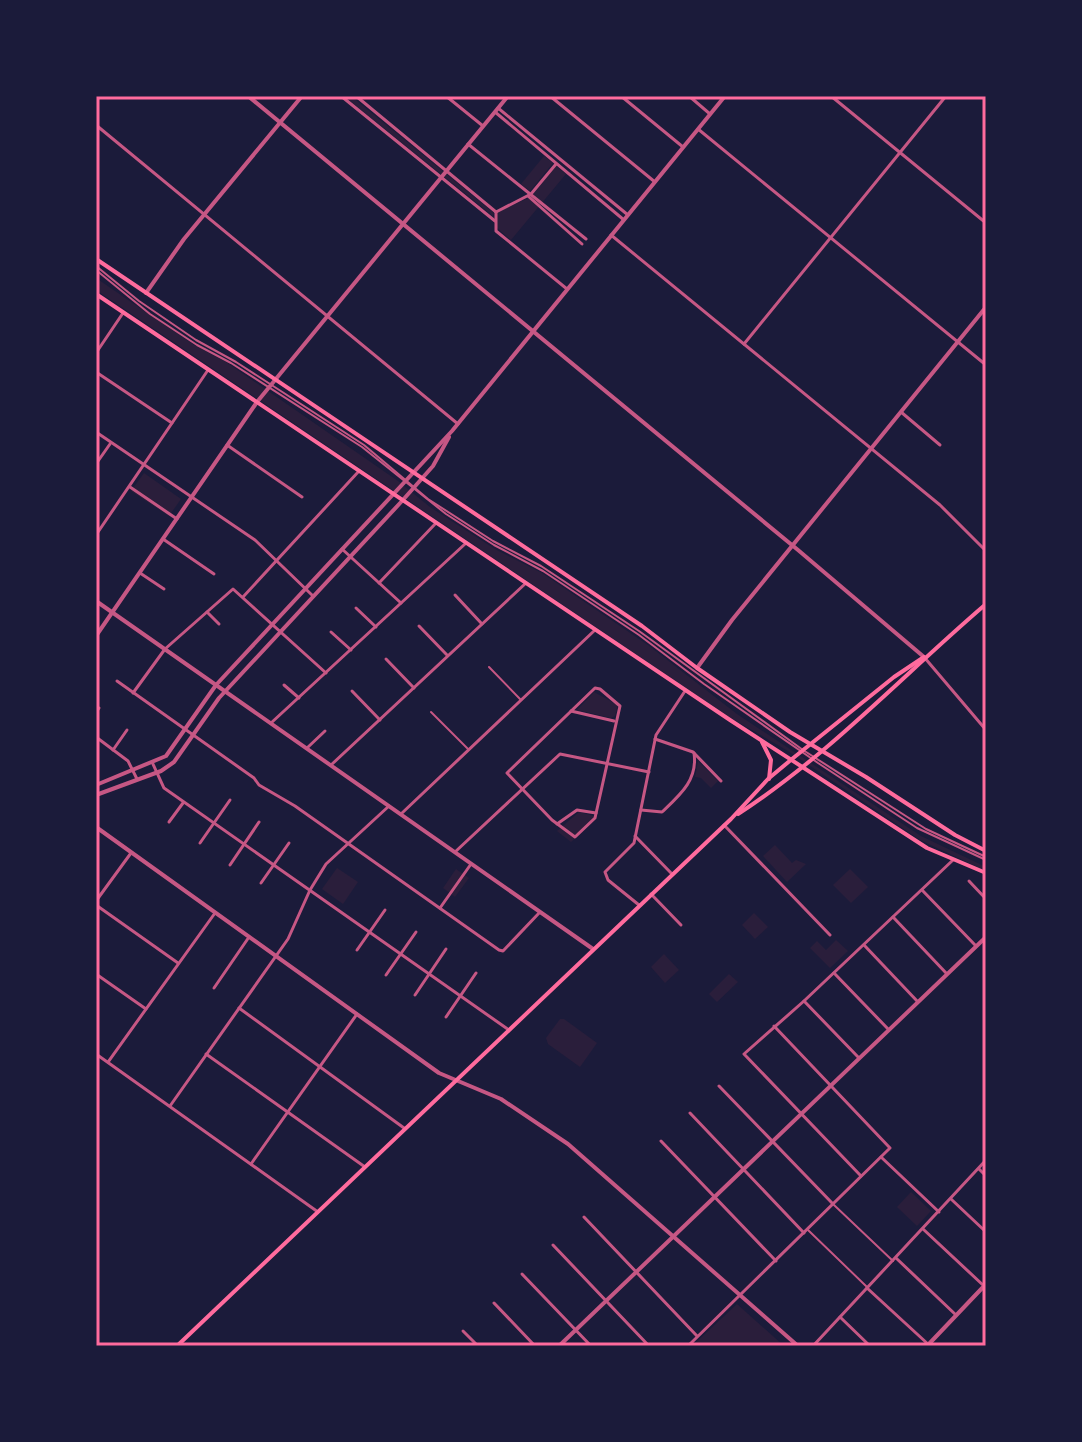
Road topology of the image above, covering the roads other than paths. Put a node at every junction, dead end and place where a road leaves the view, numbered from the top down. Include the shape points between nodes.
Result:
1 (248, 96) edge
2 (302, 96) edge
3 (341, 96) edge
4 (356, 96) edge
5 (446, 96) edge
6 (508, 96) edge
7 (550, 96) edge
8 (621, 96) edge
9 (689, 96) edge
10 (725, 96) edge
11 (831, 96) edge
12 (946, 96) edge
13 (496, 110) junction
14 (710, 114) junction
15 (280, 123) junction
16 (96, 125) edge
17 (483, 126) junction
18 (698, 129) junction
19 (468, 144) junction
20 (683, 147) junction
21 (900, 153) junction
22 (556, 164) junction
23 (446, 171) junction
24 (441, 178) junction
25 (655, 182) junction
26 (529, 195) junction
27 (496, 212) junction
28 (205, 214) junction
29 (626, 218) junction
30 (495, 221) junction
31 (986, 223) edge
32 (403, 224) junction
33 (611, 235) junction
34 (830, 238) junction
35 (586, 239) dead end
36 (582, 244) dead end
37 (96, 259) edge
38 (96, 268) edge
39 (567, 289) junction
40 (146, 293) junction
41 (96, 294) edge
42 (986, 307) edge
43 (123, 313) junction
44 (328, 316) junction
45 (533, 331) junction
46 (958, 342) junction
47 (744, 344) junction
48 (96, 353) edge
49 (986, 365) edge
50 (208, 370) junction
51 (96, 372) edge
52 (277, 380) junction
53 (270, 387) junction
54 (257, 402) junction
55 (901, 412) junction
56 (172, 423) junction
57 (458, 424) junction
58 (452, 431) junction
59 (96, 432) edge
60 (111, 442) junction
61 (227, 445) junction
62 (940, 445) dead end
63 (872, 448) junction
64 (96, 464) edge
65 (144, 464) junction
66 (359, 471) junction
67 (412, 473) junction
68 (421, 479) junction
69 (405, 481) junction
70 (129, 486) junction
71 (413, 488) junction
72 (393, 495) junction
73 (191, 497) junction
74 (302, 497) dead end
75 (402, 501) junction
76 (177, 519) junction
77 (436, 523) junction
78 (96, 535) edge
79 (163, 539) junction
80 (467, 543) junction
81 (793, 546) junction
82 (342, 549) junction
83 (986, 551) edge
84 (350, 556) junction
85 (276, 561) junction
86 (140, 573) junction
87 (214, 574) dead end
88 (379, 583) junction
89 (526, 583) junction
90 (305, 588) junction
91 (164, 589) dead end
92 (455, 595) dead end
93 (313, 596) junction
94 (243, 597) junction
95 (96, 601) edge
96 (401, 604) junction
97 (986, 604) edge
98 (356, 608) dead end
99 (207, 612) junction
100 (113, 613) junction
101 (219, 624) dead end
102 (272, 624) junction
103 (482, 624) junction
104 (419, 626) dead end
105 (376, 627) junction
106 (595, 630) junction
107 (280, 631) junction
108 (331, 632) dead end
109 (96, 636) edge
110 (165, 649) junction
111 (351, 650) junction
112 (448, 656) junction
113 (924, 657) junction
114 (386, 659) dead end
115 (489, 667) dead end
116 (697, 668) junction
117 (326, 673) junction
118 (117, 681) dead end
119 (216, 685) junction
120 (284, 685) dead end
121 (414, 688) junction
122 (225, 691) junction
123 (352, 691) dead end
124 (685, 691) junction
125 (133, 693) junction
126 (299, 698) junction
127 (521, 700) junction
128 (571, 711) junction
129 (431, 712) dead end
130 (380, 720) junction
131 (616, 721) junction
132 (271, 723) junction
133 (185, 729) junction
134 (127, 730) dead end
135 (986, 730) edge
136 (325, 731) dead end
137 (193, 735) junction
138 (96, 737) edge
139 (655, 739) junction
140 (761, 740) junction
141 (810, 744) junction
142 (307, 748) junction
143 (113, 750) junction
144 (469, 750) junction
145 (821, 750) junction
146 (802, 751) junction
147 (694, 753) junction
148 (813, 758) junction
149 (792, 759) junction
150 (607, 763) junction
151 (153, 764) junction
152 (331, 765) junction
153 (803, 766) junction
154 (134, 770) junction
155 (649, 772) junction
156 (157, 773) junction
157 (768, 779) junction
158 (137, 780) junction
159 (721, 781) dead end
160 (96, 785) edge
161 (522, 789) junction
162 (96, 795) edge
163 (230, 800) dead end
164 (184, 802) junction
165 (389, 806) junction
166 (641, 810) junction
167 (597, 813) junction
168 (401, 814) junction
169 (731, 819) junction
170 (169, 822) dead end
171 (259, 822) dead end
172 (214, 823) junction
173 (557, 824) junction
174 (724, 825) junction
175 (96, 827) edge
176 (635, 836) junction
177 (200, 843) dead end
178 (289, 843) dead end
179 (348, 843) junction
180 (244, 844) junction
181 (455, 852) junction
182 (131, 853) junction
183 (986, 856) edge
184 (953, 860) junction
185 (471, 864) junction
186 (230, 865) dead end
187 (274, 865) junction
188 (986, 873) edge
189 (672, 874) junction
190 (969, 881) dead end
191 (261, 883) dead end
192 (310, 890) junction
193 (922, 890) junction
194 (651, 894) junction
195 (986, 899) edge
196 (96, 903) edge
197 (639, 905) junction
198 (440, 908) junction
199 (385, 910) dead end
200 (540, 912) junction
201 (215, 913) junction
202 (893, 917) junction
203 (681, 925) dead end
204 (370, 932) junction
205 (416, 932) dead end
206 (830, 935) dead end
207 (249, 937) junction
208 (986, 937) edge
209 (864, 945) junction
210 (976, 946) junction
211 (446, 949) dead end
212 (593, 949) junction
213 (357, 950) dead end
214 (401, 954) junction
215 (276, 956) junction
216 (178, 964) junction
217 (476, 973) dead end
218 (834, 973) junction
219 (96, 974) edge
220 (430, 974) junction
221 (947, 974) junction
222 (386, 975) dead end
223 (214, 988) dead end
224 (415, 995) dead end
225 (461, 996) junction
226 (804, 1001) junction
227 (918, 1002) junction
228 (239, 1008) junction
229 (146, 1009) junction
230 (357, 1014) junction
231 (446, 1017) dead end
232 (774, 1026) junction
233 (509, 1030) junction
234 (889, 1030) junction
235 (96, 1054) edge
236 (206, 1054) junction
237 (859, 1058) junction
238 (108, 1062) junction
239 (320, 1066) junction
240 (455, 1080) junction
241 (719, 1086) dead end
242 (831, 1086) junction
243 (170, 1106) junction
244 (287, 1112) junction
245 (690, 1113) dead end
246 (802, 1113) junction
247 (405, 1129) junction
248 (661, 1141) dead end
249 (772, 1141) junction
250 (881, 1157) junction
251 (986, 1160) edge
252 (251, 1164) junction
253 (365, 1167) junction
254 (743, 1169) junction
255 (979, 1169) junction
256 (861, 1176) junction
257 (986, 1176) edge
258 (714, 1197) junction
259 (951, 1199) junction
260 (833, 1204) junction
261 (318, 1212) junction
262 (939, 1212) junction
263 (584, 1217) dead end
264 (923, 1229) junction
265 (806, 1231) junction
266 (986, 1232) edge
267 (672, 1237) junction
268 (553, 1245) dead end
269 (894, 1260) junction
270 (776, 1261) junction
271 (636, 1272) junction
272 (522, 1274) dead end
273 (985, 1285) edge
274 (867, 1288) junction
275 (740, 1296) junction
276 (606, 1301) junction
277 (494, 1303) dead end
278 (956, 1315) junction
279 (840, 1317) junction
280 (576, 1330) junction
281 (463, 1331) dead end
282 (697, 1337) junction
283 (928, 1345) edge
284 (177, 1346) edge
285 (478, 1346) edge
286 (535, 1346) edge
287 (559, 1346) edge
288 (591, 1346) edge
289 (649, 1346) edge
290 (688, 1346) edge
291 (798, 1346) edge
292 (813, 1346) edge
293 (870, 1346) edge

1 - 15 street
2 - 15 street
3 - 24 street
4 - 23 street
5 - 17 street
6 - 13 street
7 - 25 street
8 - 20 street
9 - 14 street
10 - 14 street
11 - 21 street
12 - 21 street
13 - 17 street
13 - 22 street
13 - 29 street
14 - 18 street
15 - 28 street
15 - 32 street
16 - 28 street
17 - 19 street
18 - 20 street
18 - 34 street
19 - 23 street
19 - 26 street
20 - 25 street
21 - 31 street
21 - 34 street
22 - 26 street
22 - 29 street
23 - 24 street
23 - 27 street
24 - 30 street
24 - 32 street
25 - 29 street
26 - 27 street
26 - 35 street
26 - 36 street
27 - 30 street
28 - 40 street
28 - 44 street
29 - 33 street
30 - 39 street via 496,231
32 - 44 street
32 - 45 street
33 - 39 street
33 - 47 street
34 - 46 street
34 - 47 street
37 - 40 main road
38 - 53 lane
39 - 45 street
40 - 52 main road
41 - 43 main road
42 - 46 street
43 - 48 street
43 - 50 main road
44 - 52 street
44 - 57 street
45 - 57 street
45 - 81 street
46 - 49 street
46 - 55 street
47 - 63 street
50 - 54 main road
50 - 56 street
51 - 56 street
52 - 53 street
52 - 67 main road
53 - 54 street
53 - 69 lane via 364,445
54 - 61 street
54 - 66 main road
55 - 62 street
55 - 63 street
56 - 65 street
57 - 58 street
58 - 67 street
58 - 68 street
59 - 60 street
60 - 64 street
60 - 65 street
61 - 73 street
61 - 74 street
63 - 81 street
63 - 83 street via 949,512
65 - 70 street
65 - 73 street
66 - 72 main road
66 - 85 street
67 - 68 main road
67 - 69 street
68 - 71 street
68 - 116 main road
69 - 71 lane
69 - 72 street
70 - 76 street
70 - 78 street
71 - 75 street
71 - 146 lane via 627,623
72 - 75 main road
72 - 82 street
73 - 76 street
73 - 85 street
75 - 77 main road
75 - 84 street
76 - 79 street
77 - 80 main road
77 - 88 street
79 - 86 street
79 - 87 street
80 - 89 main road
80 - 96 street
81 - 113 street
81 - 116 street
82 - 84 street
82 - 90 street
84 - 88 street
84 - 93 street
85 - 90 street
85 - 94 street
86 - 91 street
86 - 100 street
88 - 96 street
89 - 103 street
89 - 106 main road
90 - 93 street
90 - 102 street
92 - 103 street
93 - 107 street
94 - 99 street via 233,589
94 - 102 street
95 - 100 street
96 - 105 street
97 - 113 main road
98 - 105 street
99 - 101 street
99 - 110 street
100 - 109 street
100 - 110 street
102 - 107 street
102 - 119 street
103 - 112 street
104 - 112 street
105 - 111 street
106 - 124 main road
106 - 127 street
107 - 117 street
107 - 122 street
108 - 111 street
110 - 119 street
110 - 125 street
111 - 117 street
112 - 121 street
113 - 135 street
113 - 141 main road
113 - 145 main road
114 - 121 street
115 - 127 lane
116 - 141 main road
117 - 126 street
118 - 125 street
119 - 122 street
119 - 133 street
120 - 126 street
121 - 130 street
122 - 132 street
122 - 137 street
123 - 130 street
124 - 139 street
124 - 140 main road
125 - 133 street
126 - 132 street
127 - 144 street
128 - 131 street
128 - 131 street via 596,688 620,705
128 - 161 street via 507,773
129 - 144 lane
130 - 152 street
131 - 150 street
132 - 142 street
133 - 137 street
133 - 151 street via 166,756
134 - 143 street
136 - 142 street
137 - 156 street via 174,762
137 - 179 street
138 - 143 street
139 - 147 street
139 - 155 street
140 - 149 main road
140 - 157 main road via 771,760
141 - 145 main road
141 - 146 main road
142 - 152 street
143 - 154 street
144 - 168 street
145 - 148 main road
145 - 183 main road
146 - 148 lane
146 - 149 main road
147 - 159 street
147 - 166 street via 686,789 662,812
148 - 153 main road
148 - 183 lane via 917,828
149 - 153 main road
149 - 157 main road
150 - 155 street
150 - 161 street via 560,754
150 - 167 street
151 - 154 street
151 - 156 street
152 - 165 street
153 - 169 main road
153 - 184 main road
154 - 158 street
154 - 160 street
155 - 166 street
156 - 158 street
156 - 164 street via 164,788
157 - 169 main road
158 - 162 street
161 - 173 street
161 - 181 street
163 - 172 street
164 - 170 street
164 - 172 street
165 - 168 street
165 - 179 street
166 - 176 street
167 - 173 street via 577,810
167 - 173 street via 577,837
168 - 181 street
169 - 174 main road
171 - 180 street
172 - 177 street
172 - 180 street
174 - 189 main road
174 - 206 street
175 - 182 street
176 - 189 street
176 - 197 street via 605,874
178 - 187 street
179 - 192 street
179 - 198 street
180 - 186 street
180 - 187 street
181 - 185 street
182 - 196 street
182 - 201 street
184 - 188 main road
184 - 193 street
185 - 198 street
185 - 200 street
187 - 191 street
187 - 192 street
189 - 194 main road
190 - 195 street
192 - 204 street
192 - 215 street
193 - 202 street
193 - 210 street
194 - 197 main road
194 - 203 street
196 - 216 street
197 - 212 main road
198 - 200 street via 503,951
199 - 204 street
200 - 212 street
201 - 207 street
201 - 216 street
202 - 209 street
202 - 221 street
204 - 213 street
204 - 214 street
205 - 214 street
207 - 215 street
207 - 223 street
208 - 210 street
209 - 218 street
209 - 227 street
210 - 221 street
211 - 220 street
212 - 233 main road
214 - 220 street
214 - 222 street
215 - 228 street
215 - 230 street
216 - 229 street
217 - 225 street
218 - 226 street
218 - 234 street
219 - 229 street
220 - 224 street
220 - 225 street
221 - 227 street
225 - 231 street
225 - 233 street
226 - 232 street
226 - 237 street
227 - 234 street
228 - 236 street
228 - 239 street
229 - 238 street
230 - 239 street
230 - 240 street
232 - 242 street
232 - 246 street via 744,1054
233 - 240 main road
234 - 237 street
235 - 238 street
236 - 243 street
236 - 244 street
237 - 242 street
238 - 243 street
239 - 244 street
239 - 247 street
240 - 247 main road
240 - 267 street via 501,1099 550,1131
241 - 249 street
242 - 246 street
242 - 250 street via 890,1148
243 - 252 street
244 - 252 street
244 - 253 street
245 - 254 street
246 - 249 street
246 - 256 street
247 - 253 main road
248 - 258 street
249 - 254 street
249 - 260 street
250 - 256 street
250 - 262 street
251 - 255 street
252 - 261 street
253 - 261 main road
254 - 258 street
254 - 265 street
255 - 257 street
255 - 259 street
256 - 260 street
258 - 267 street
258 - 270 street
259 - 262 street
259 - 266 street
260 - 265 street
260 - 269 lane
261 - 284 main road
262 - 264 street
263 - 271 street
264 - 269 street
264 - 273 street
265 - 270 street
265 - 274 lane
267 - 271 street
267 - 275 street
268 - 276 street
269 - 274 street
269 - 278 street
270 - 275 street
271 - 276 street
271 - 282 street
272 - 280 street
273 - 278 street
274 - 279 street
274 - 283 street
275 - 282 street
275 - 291 street
276 - 280 street
276 - 289 street
277 - 286 street
278 - 283 street
279 - 292 street
279 - 293 street
280 - 287 street
280 - 288 street
281 - 285 street
282 - 290 street

